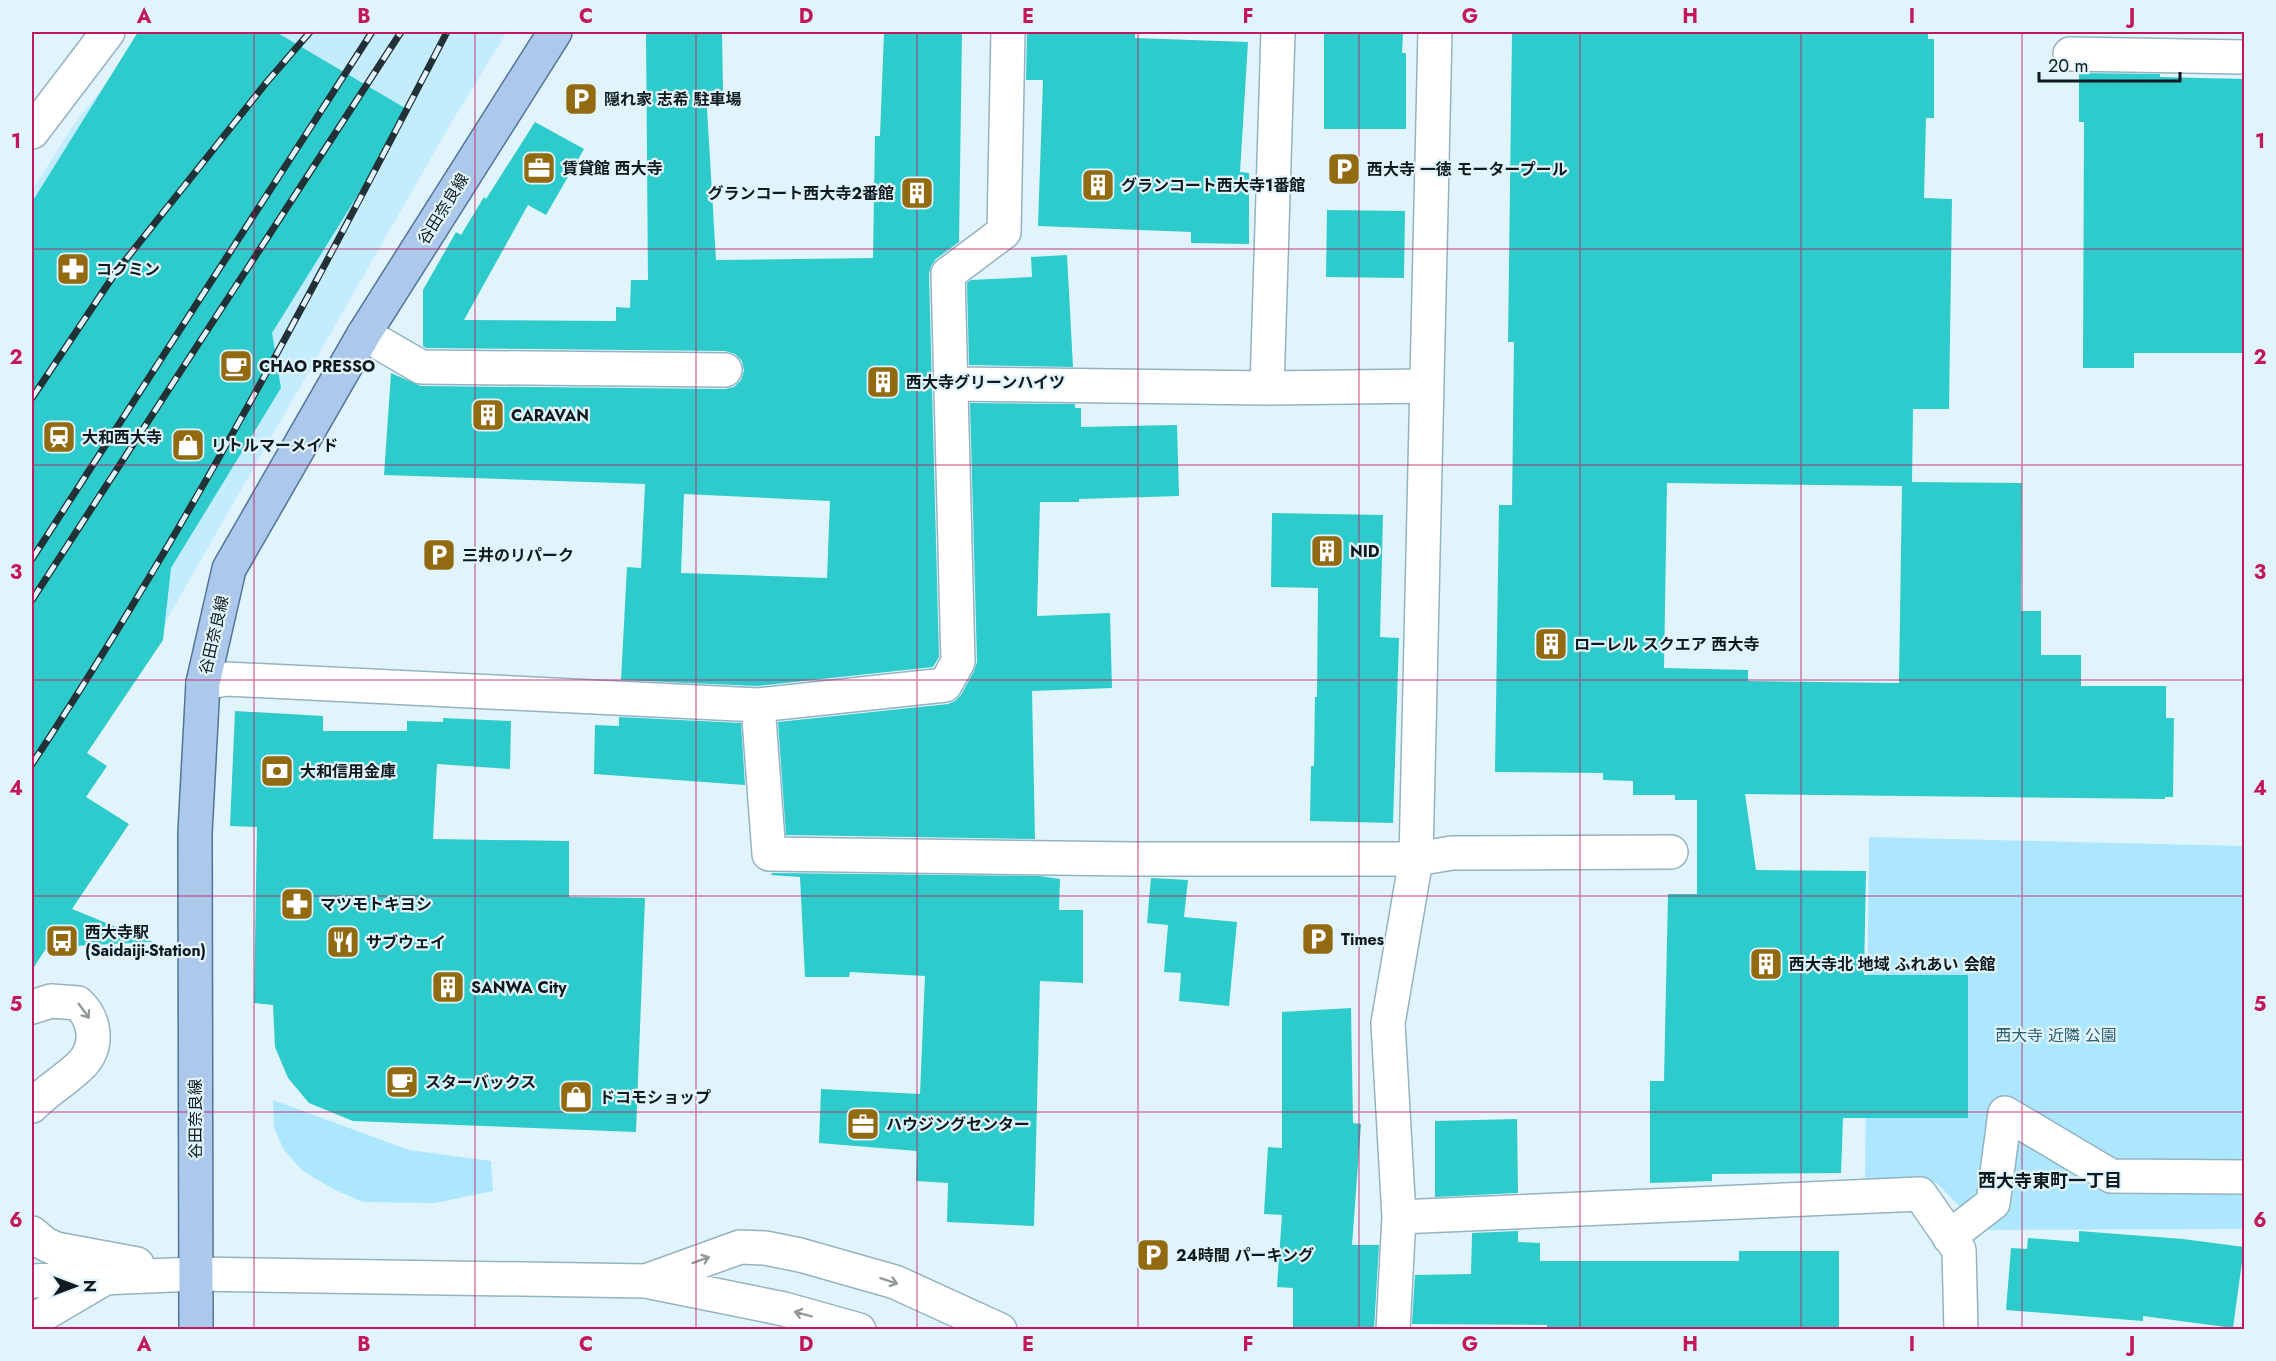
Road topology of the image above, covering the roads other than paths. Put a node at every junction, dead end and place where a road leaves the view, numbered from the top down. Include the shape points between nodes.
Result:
1 (108, 32) edge
2 (555, 32) edge
3 (1008, 32) edge
4 (1278, 32) edge
5 (1435, 32) edge
6 (2070, 54) dead end
7 (2244, 57) edge
8 (32, 132) edge
9 (364, 334) junction
10 (726, 370) dead end
11 (950, 384) junction
12 (1426, 387) junction
13 (1267, 388) junction
14 (203, 683) junction
15 (758, 705) junction
16 (1671, 852) dead end
17 (1416, 860) junction
18 (32, 1007) edge
19 (32, 1106) edge
20 (2244, 1177) edge
21 (1398, 1217) junction
22 (32, 1233) edge
23 (1949, 1237) junction
24 (195, 1274) junction
25 (106, 1278) junction
26 (32, 1281) edge
27 (646, 1281) junction
28 (32, 1321) edge
29 (196, 1329) edge
30 (859, 1329) edge
31 (1000, 1329) edge
32 (1393, 1329) edge
33 (1960, 1329) edge

1 - 8 street
2 - 9 main road, 谷田奈良線
3 - 11 street via 1004,232 948,274
4 - 13 street
5 - 12 street
6 - 7 street
9 - 10 street via 421,367
9 - 14 main road, 谷田奈良線 via 229,568
11 - 13 street
11 - 15 street via 958,663 945,685
12 - 13 street
12 - 17 street
14 - 15 street via 227,679
14 - 24 main road, 谷田奈良線 via 195,833
15 - 17 street via 769,854
16 - 17 street via 1452,853
17 - 21 street via 1388,1023
18 -> 19 street via 51,1001 78,1003 87,1011 93,1027 92,1045 83,1062
20 - 23 street via 2111,1176 2005,1113 1993,1203
21 - 23 street via 1920,1194
21 - 32 street
22 - 24 street via 56,1250
23 - 33 street via 1959,1250
24 - 25 street
24 - 27 street
24 - 29 main road, 谷田奈良線
25 - 26 street
25 - 28 street
30 -> 27 street via 784,1309
27 -> 31 street via 740,1247 765,1248 895,1282

